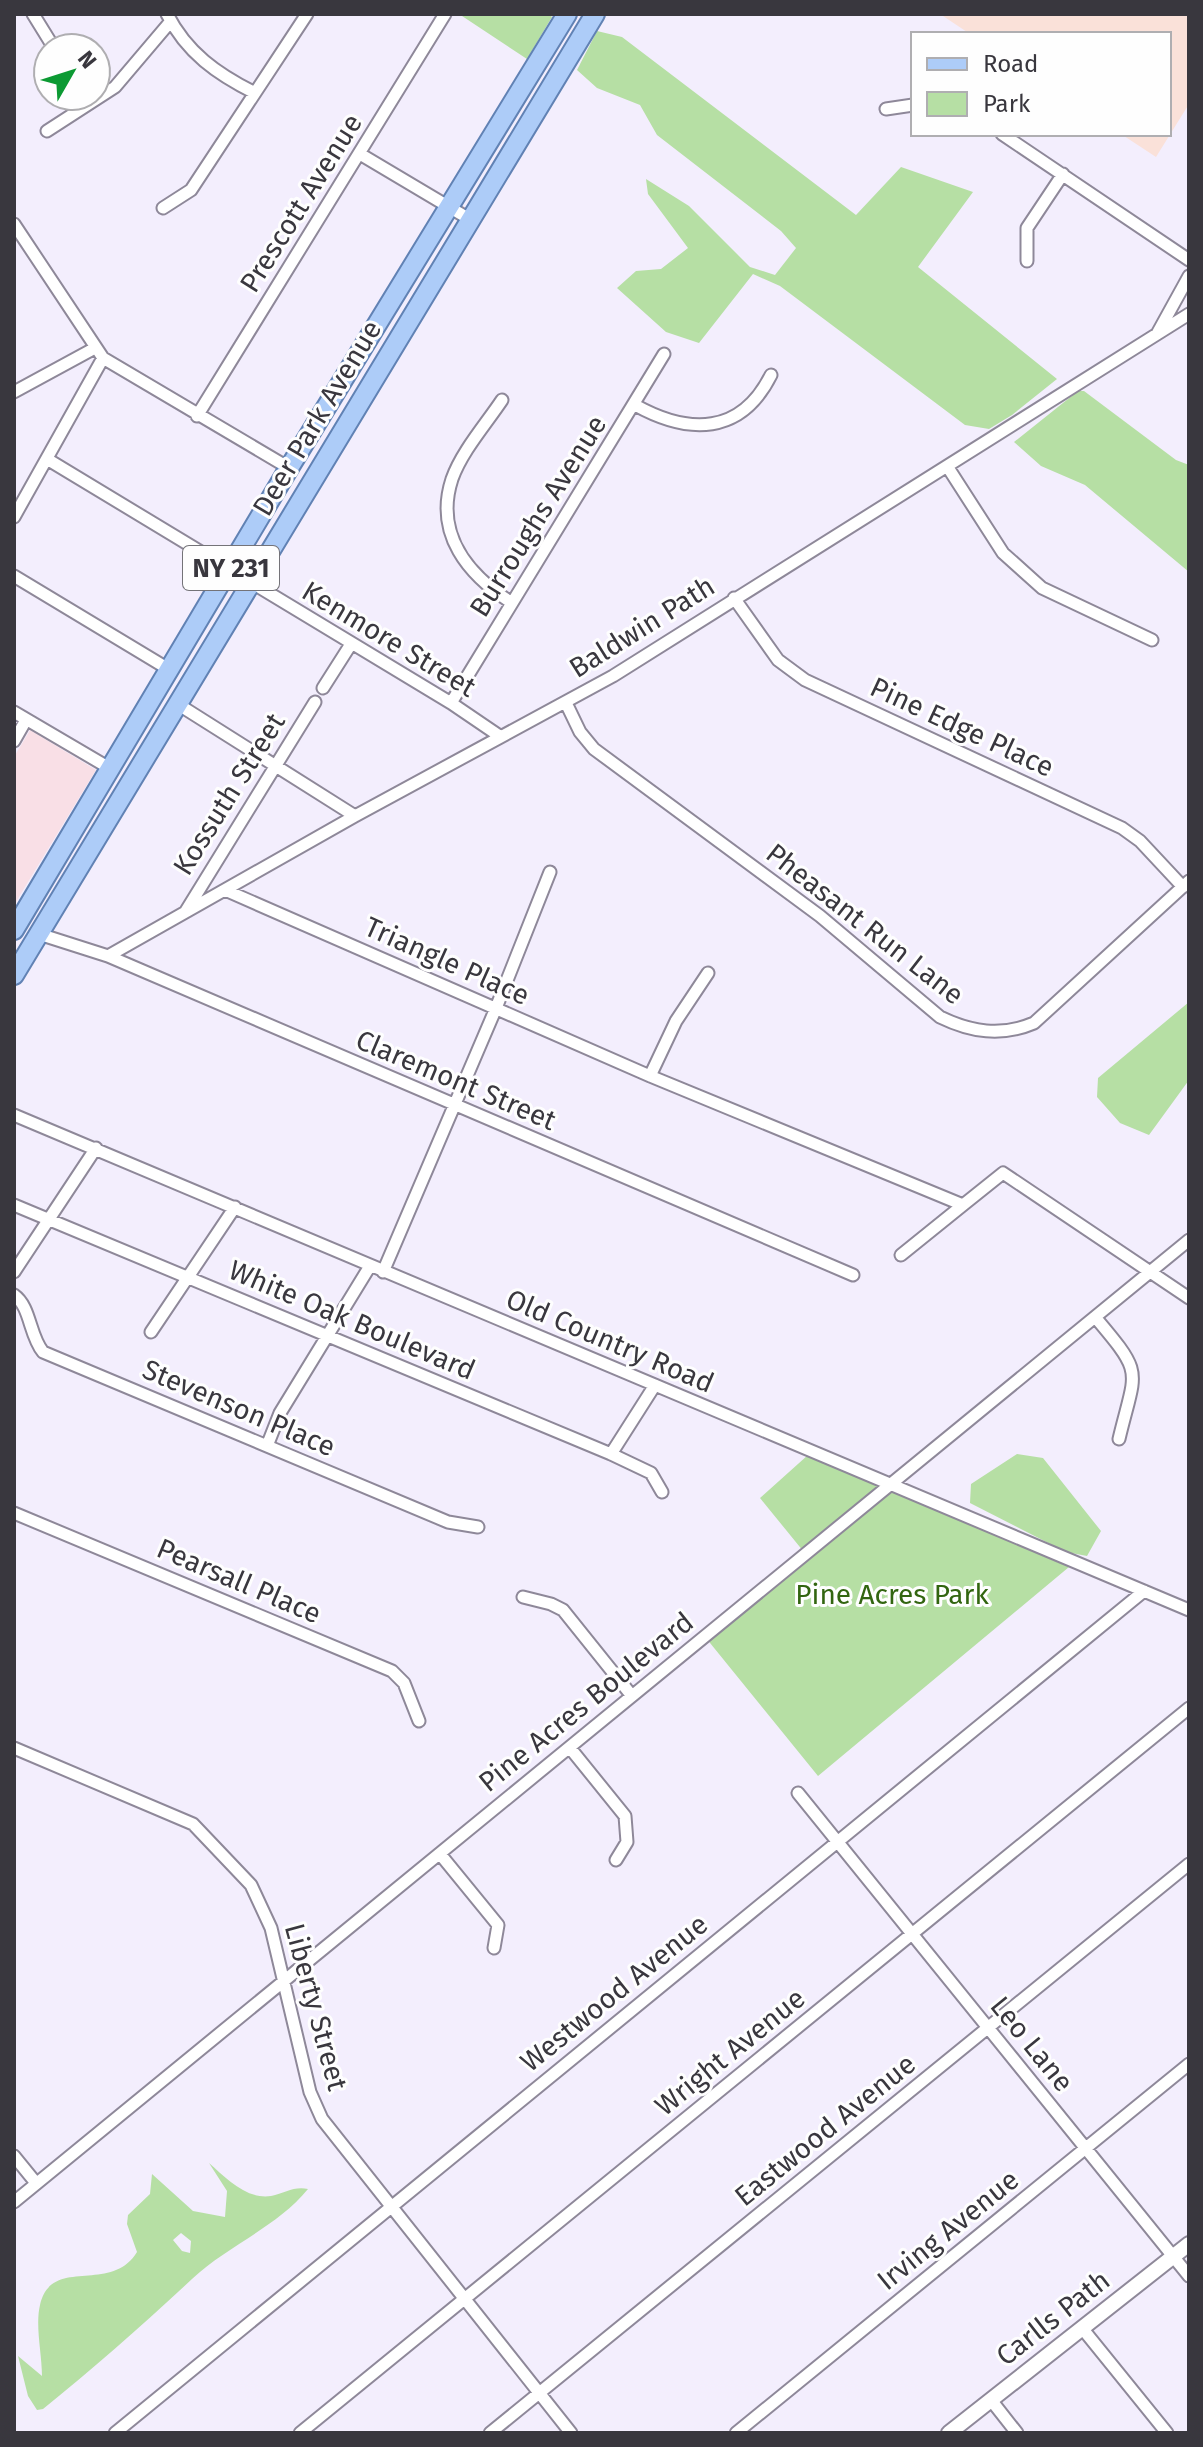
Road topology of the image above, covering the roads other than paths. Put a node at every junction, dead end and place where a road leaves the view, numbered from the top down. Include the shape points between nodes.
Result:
1 (33, 14) edge
2 (307, 14) edge
3 (445, 14) edge
4 (567, 14) edge
5 (595, 14) edge
6 (169, 18) edge
7 (44, 32) edge
8 (112, 88) edge
9 (255, 93) junction
10 (911, 105) edge
11 (886, 109) dead end
12 (71, 112) edge
13 (47, 131) dead end
14 (1005, 136) edge
15 (360, 154) junction
16 (1063, 174) junction
17 (163, 208) dead end
18 (451, 208) junction
19 (471, 220) junction
20 (14, 224) edge
21 (1189, 260) edge
22 (1027, 261) dead end
23 (1189, 276) edge
24 (1189, 314) edge
25 (1157, 335) junction
26 (95, 348) junction
27 (664, 354) dead end
28 (103, 358) junction
29 (771, 375) dead end
30 (14, 392) edge
31 (502, 400) dead end
32 (635, 405) junction
33 (197, 416) junction
34 (47, 459) junction
35 (947, 466) junction
36 (289, 468) junction
37 (14, 517) edge
38 (230, 570) junction
39 (14, 576) edge
40 (249, 582) junction
41 (734, 598) junction
42 (512, 603) junction
43 (1152, 640) dead end
44 (351, 644) junction
45 (170, 670) junction
46 (323, 688) dead end
47 (315, 702) dead end
48 (176, 703) junction
49 (451, 703) junction
50 (566, 703) junction
51 (14, 712) edge
52 (26, 720) junction
53 (501, 737) junction
54 (14, 741) edge
55 (276, 764) junction
56 (111, 769) junction
57 (355, 816) junction
58 (550, 872) dead end
59 (1186, 884) edge
60 (225, 890) junction
61 (185, 911) junction
62 (14, 930) edge
63 (39, 934) junction
64 (108, 956) junction
65 (708, 973) dead end
66 (14, 975) edge
67 (496, 1008) junction
68 (650, 1076) junction
69 (455, 1106) junction
70 (14, 1115) edge
71 (96, 1148) junction
72 (14, 1205) edge
73 (963, 1205) junction
74 (235, 1207) junction
75 (47, 1219) junction
76 (1189, 1240) edge
77 (901, 1255) dead end
78 (370, 1266) junction
79 (1151, 1271) junction
80 (14, 1272) edge
81 (383, 1272) junction
82 (853, 1275) dead end
83 (186, 1276) junction
84 (14, 1295) edge
85 (1189, 1298) edge
86 (1095, 1317) junction
87 (151, 1332) dead end
88 (327, 1335) junction
89 (655, 1385) junction
90 (1119, 1439) dead end
91 (267, 1446) junction
92 (611, 1454) junction
93 (888, 1485) junction
94 (662, 1492) dead end
95 (14, 1513) edge
96 (478, 1527) dead end
97 (1144, 1591) junction
98 (523, 1597) dead end
99 (1189, 1610) edge
100 (632, 1696) junction
101 (1189, 1708) edge
102 (419, 1721) dead end
103 (14, 1748) edge
104 (570, 1748) junction
105 (798, 1793) dead end
106 (837, 1842) junction
107 (440, 1854) junction
108 (616, 1860) dead end
109 (1189, 1864) edge
110 (912, 1935) junction
111 (494, 1948) dead end
112 (283, 1980) junction
113 (988, 2028) junction
114 (1189, 2064) edge
115 (1086, 2149) junction
116 (14, 2156) edge
117 (36, 2183) junction
118 (14, 2202) edge
119 (390, 2206) junction
120 (1189, 2244) edge
121 (1173, 2257) junction
122 (1189, 2276) edge
123 (464, 2299) junction
124 (1082, 2328) junction
125 (539, 2393) junction
126 (991, 2400) junction
127 (115, 2433) edge
128 (300, 2433) edge
129 (490, 2433) edge
130 (571, 2433) edge
131 (736, 2433) edge
132 (949, 2433) edge
133 (1017, 2433) edge
134 (1167, 2433) edge

1 - 7 street
2 - 9 street
3 - 15 street, Prescott Avenue
4 - 18 main road, Deer Park Avenue / NY 231
5 - 19 main road, Deer Park Avenue / NY 231
6 - 8 street
6 - 9 street via 213,71
9 - 17 street via 191,190
10 - 11 street
12 - 13 street
14 - 16 street
15 - 18 street
15 - 33 street, Prescott Avenue
16 - 21 street
16 - 22 street via 1027,228
18 - 19 street
18 - 36 main road, Deer Park Avenue / NY 231
19 - 40 main road, Deer Park Avenue / NY 231
20 - 26 street
23 - 25 street
24 - 25 street, Baldwin Path
25 - 35 street, Baldwin Path
26 - 28 street
26 - 30 street
27 - 32 street, Burroughs Avenue
28 - 33 street
28 - 34 street
29 - 32 street via 759,398 723,422 678,423
31 - 42 street via 453,478 449,519 463,562
32 - 42 street, Burroughs Avenue
33 - 36 street
34 - 37 street
34 - 38 street, Kenmore Street
35 - 41 street, Baldwin Path
35 - 43 street via 1003,553 1042,588
36 - 38 main road, Deer Park Avenue / NY 231
38 - 40 street, Kenmore Street
38 - 45 main road, Deer Park Avenue / NY 231
39 - 45 street
40 - 44 street, Kenmore Street
40 - 48 main road, Deer Park Avenue / NY 231
41 - 50 street, Baldwin Path
41 - 59 street, Pine Edge Place via 778,660 805,680 1122,828
42 - 49 street, Burroughs Avenue
44 - 46 street
44 - 49 street, Kenmore Street
45 - 56 main road, Deer Park Avenue / NY 231
47 - 55 street, Kossuth Street
48 - 55 street
48 - 63 main road, Deer Park Avenue / NY 231
49 - 53 street, Kenmore Street
50 - 53 street, Baldwin Path
50 - 59 street, Pheasant Run Lane via 580,732 618,769 820,916 940,1017 963,1028 1014,1032 1034,1023
51 - 52 street
52 - 54 street
52 - 56 street
53 - 57 street, Baldwin Path
55 - 57 street
55 - 61 street, Kossuth Street
56 - 62 main road, Deer Park Avenue / NY 231
57 - 60 street, Baldwin Path
58 - 67 street
60 - 61 street, Baldwin Path
60 - 67 street, Triangle Place
61 - 64 street, Baldwin Path
63 - 64 street, Claremont Street
63 - 66 main road, Deer Park Avenue / NY 231
64 - 69 street, Claremont Street
65 - 68 street via 676,1021
67 - 68 street, Triangle Place
67 - 69 street
68 - 73 street, Triangle Place
69 - 81 street
69 - 82 street, Claremont Street
70 - 71 street, Old Country Road
71 - 74 street, Old Country Road
71 - 75 street
72 - 75 street, White Oak Boulevard
73 - 77 street
73 - 79 street via 1003,1173
74 - 78 street, Old Country Road
74 - 83 street
75 - 80 street
75 - 83 street, White Oak Boulevard
76 - 79 street, Pine Acres Boulevard
78 - 81 street, Old Country Road
78 - 88 street
79 - 85 street
79 - 86 street, Pine Acres Boulevard
81 - 89 street, Old Country Road
83 - 87 street
83 - 88 street, White Oak Boulevard
84 - 91 street, Stevenson Place via 43,1352
86 - 90 street via 1135,1375
86 - 93 street, Pine Acres Boulevard
88 - 91 street via 280,1413
88 - 92 street, White Oak Boulevard
89 - 92 street
89 - 93 street, Old Country Road
91 - 96 street, Stevenson Place via 448,1522
92 - 94 street, White Oak Boulevard via 651,1473
93 - 97 street, Old Country Road
93 - 100 street, Pine Acres Boulevard
95 - 102 street, Pearsall Place via 392,1671 404,1683
97 - 99 street, Old Country Road
97 - 106 street, Westwood Avenue
98 - 100 street via 563,1610
100 - 104 street, Pine Acres Boulevard
101 - 110 street, Wright Avenue
103 - 112 street, Liberty Street via 193,1824 229,1859 263,1905
104 - 107 street, Pine Acres Boulevard
104 - 108 street via 625,1816 627,1842
105 - 106 street, Leo Lane
106 - 110 street, Leo Lane
106 - 119 street, Westwood Avenue
107 - 111 street via 498,1925
107 - 112 street, Pine Acres Boulevard
109 - 113 street, Eastwood Avenue
110 - 113 street, Leo Lane
110 - 123 street, Wright Avenue
112 - 117 street, Pine Acres Boulevard
112 - 119 street, Liberty Street via 310,2092 322,2119
113 - 115 street, Leo Lane
113 - 125 street, Eastwood Avenue
114 - 115 street, Irving Avenue
115 - 121 street, Leo Lane
115 - 131 street, Irving Avenue
116 - 117 street
117 - 118 street, Pine Acres Boulevard
119 - 123 street, Liberty Street
119 - 127 street, Westwood Avenue
120 - 121 street, Carlls Path
121 - 122 street, Leo Lane
121 - 124 street, Carlls Path
123 - 125 street, Liberty Street
123 - 128 street, Wright Avenue
124 - 126 street, Carlls Path
124 - 134 street
125 - 129 street, Eastwood Avenue
125 - 130 street, Liberty Street
126 - 132 street, Carlls Path
126 - 133 street

